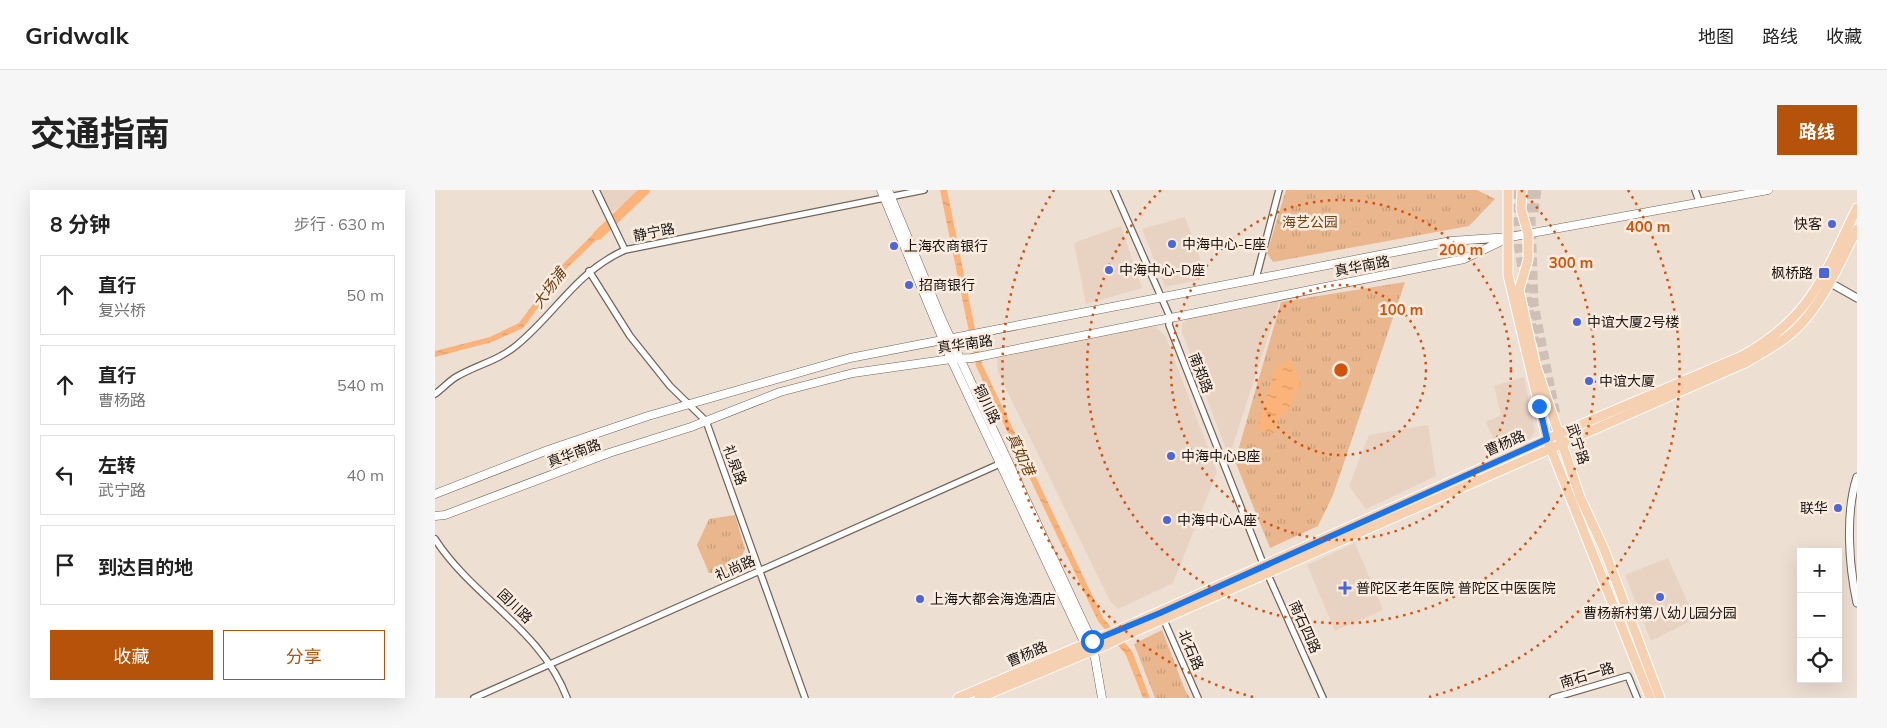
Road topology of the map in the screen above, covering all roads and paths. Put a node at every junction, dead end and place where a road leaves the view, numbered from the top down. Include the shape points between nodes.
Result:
1 (596, 190) edge
2 (881, 190) edge
3 (924, 190) edge
4 (1114, 190) edge
5 (1279, 190) edge
6 (1508, 190) edge
7 (1522, 190) edge
8 (1695, 190) edge
9 (1768, 190) edge
10 (888, 196) edge
11 (1699, 201) junction
12 (1857, 208) edge
13 (1857, 229) edge
14 (1527, 234) junction
15 (1510, 237) junction
16 (625, 250) junction
17 (589, 271) junction
18 (1256, 278) junction
19 (1826, 280) junction
20 (1160, 297) junction
21 (1857, 298) edge
22 (1170, 317) junction
23 (946, 338) junction
24 (951, 358) junction
25 (960, 358) junction
26 (435, 394) edge
27 (688, 405) junction
28 (706, 422) junction
29 (1560, 433) junction
30 (1548, 443) junction
31 (1562, 443) junction
32 (1004, 462) junction
33 (1857, 477) edge
34 (435, 494) edge
35 (435, 516) edge
36 (435, 539) edge
37 (1265, 569) junction
38 (759, 571) junction
39 (1857, 603) edge
40 (1162, 615) junction
41 (1090, 645) junction
42 (550, 664) junction
43 (474, 698) edge
44 (567, 698) edge
45 (805, 698) edge
46 (959, 698) edge
47 (979, 698) edge
48 (1102, 698) edge
49 (1198, 698) edge
50 (1323, 698) edge
51 (1553, 698) edge
52 (1637, 698) edge
53 (1650, 698) edge
54 (1660, 698) edge

1 - 16 street
2 - 10 main road, 铜川路
3 - 10 street, 静宁路
4 - 20 street, 南郑路
5 - 18 street
6 - 15 main road, 武宁路
7 - 14 main road, 武宁路 via 1521,209
8 - 11 street
9 - 11 main road, 真华南路
10 - 16 street, 静宁路
10 - 23 main road, 铜川路
11 - 14 main road, 真华南路
12 - 19 main road, 曹杨路
13 - 19 main road, 曹杨路
14 - 15 main road, 真华南路
14 - 29 main road, 武宁路 via 1528,260 1519,290 1535,363
15 - 18 main road, 真华南路 via 1451,241
15 - 22 main road, 真华南路 via 1464,259
15 - 30 main road, 武宁路 via 1508,275
16 - 17 street, 静宁路
17 - 26 street, 静宁路 via 517,345 493,361 456,377
17 - 27 street, 礼泉路 via 630,336
18 - 20 main road, 真华南路
19 - 21 street
19 - 29 main road, 曹杨路 via 1788,325 1766,343
19 - 31 main road, 曹杨路 via 1813,308 1794,331 1770,349
20 - 22 street, 南郑路
20 - 23 main road, 真华南路
22 - 25 main road, 真华南路
22 - 37 street, 南郑路 via 1169,325
23 - 24 main road, 铜川路
23 - 25 main road, 铜川路
23 - 27 main road, 真华南路 via 815,367
24 - 25 main road, 真华南路
24 - 28 main road, 真华南路 via 811,383
24 - 32 main road, 铜川路
25 - 32 main road, 铜川路
27 - 28 street, 礼泉路
27 - 34 main road, 真华南路 via 602,431
28 - 35 main road, 真华南路
28 - 38 street, 礼泉路
29 - 30 main road, 曹杨路
29 - 31 main road, 武宁路
30 - 31 main road, 曹杨路
30 - 37 main road, 曹杨路
30 - 53 main road, 武宁路
31 - 54 main road, 武宁路 via 1580,497
32 - 38 street, 礼尚路
32 - 41 main road, 铜川路
33 - 39 street via 1851,498 1852,580
36 - 42 street, 固川路 via 453,565 533,641
37 - 40 main road, 曹杨路
37 - 50 street, 南石四路
38 - 42 street, 礼尚路
38 - 45 street, 礼泉路
40 - 41 main road, 曹杨路, bridge
40 - 49 street, 北石路
41 - 46 main road, 曹杨路
41 - 47 main road, 曹杨路
41 - 48 main road, 铜川路
42 - 43 street, 礼尚路
42 - 44 street, 固川路
51 - 52 street, 南石一路 via 1628,676

